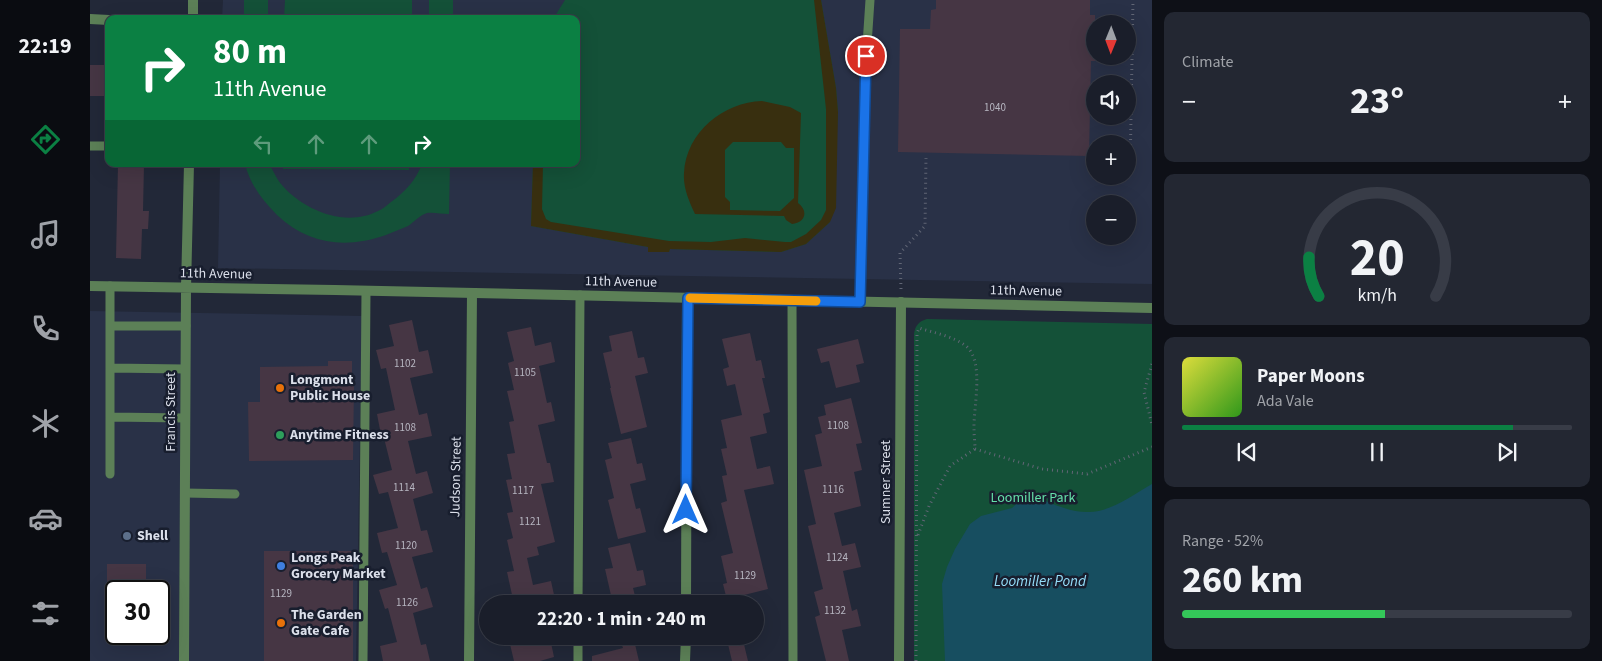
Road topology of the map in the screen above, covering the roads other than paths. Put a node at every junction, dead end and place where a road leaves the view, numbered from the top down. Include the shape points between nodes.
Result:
1 (193, 0) edge
2 (870, 0) edge
3 (193, 15) edge
4 (90, 19) edge
5 (105, 20) edge
6 (90, 146) edge
7 (105, 146) edge
8 (189, 167) edge
9 (90, 286) edge
10 (110, 286) junction
11 (186, 288) junction
12 (366, 291) junction
13 (472, 293) junction
14 (580, 295) junction
15 (688, 298) junction
16 (792, 300) junction
17 (860, 302) junction
18 (901, 302) junction
19 (1152, 308) edge
20 (110, 326) junction
21 (186, 326) junction
22 (110, 368) junction
23 (185, 370) junction
24 (110, 417) junction
25 (185, 418) junction
26 (110, 474) dead end
27 (185, 494) junction
28 (234, 494) dead end
29 (578, 595) edge
30 (686, 595) edge
31 (578, 645) edge
32 (686, 645) edge
33 (184, 661) edge
34 (363, 661) edge
35 (469, 661) edge
36 (578, 661) edge
37 (685, 661) edge
38 (793, 661) edge
39 (900, 661) edge

1 - 3 street
2 - 17 lane via 865,75
4 - 5 street
6 - 7 lane
8 - 11 street, Francis Street
9 - 10 street, 11th Avenue
10 - 11 street, 11th Avenue
10 - 20 lane
11 - 12 street, 11th Avenue
11 - 21 street, Francis Street
12 - 13 street, 11th Avenue
12 - 34 lane
13 - 14 street, 11th Avenue
13 - 35 street, Judson Street
14 - 15 street, 11th Avenue
14 - 29 lane
15 - 16 street, 11th Avenue
15 - 30 street
16 - 17 street, 11th Avenue
16 - 38 lane
17 - 18 street, 11th Avenue
18 - 19 street, 11th Avenue
18 - 39 street, Sumner Street
20 - 21 lane
20 - 22 lane
21 - 23 street, Francis Street
22 - 23 lane
22 - 24 lane
23 - 25 street, Francis Street
24 - 25 lane
24 - 26 lane
25 - 27 street, Francis Street
27 - 28 lane
27 - 33 street, Francis Street
31 - 36 lane
32 - 37 street

